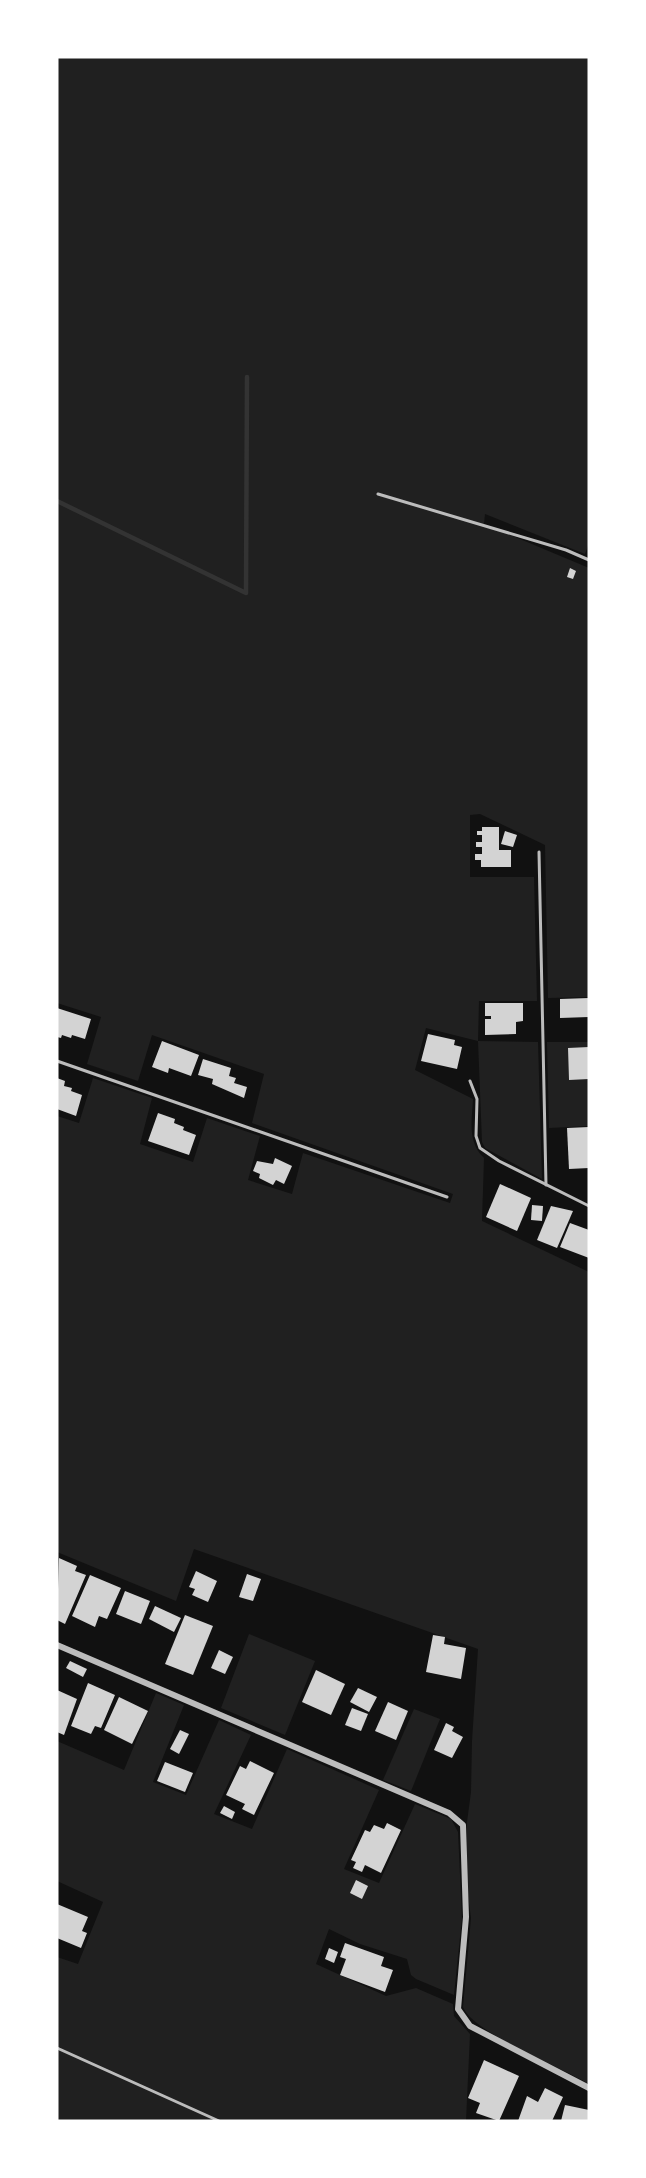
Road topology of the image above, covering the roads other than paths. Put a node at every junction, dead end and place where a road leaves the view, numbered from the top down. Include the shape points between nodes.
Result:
1 (378, 494) dead end
2 (589, 560) edge
3 (539, 852) dead end
4 (57, 1061) edge
5 (470, 1081) dead end
6 (546, 1185) junction
7 (447, 1197) dead end
8 (589, 1206) edge
9 (57, 1645) edge
10 (57, 2048) edge
11 (589, 2088) edge
12 (219, 2121) edge

1 - 2 lane
3 - 6 lane
4 - 7 lane
5 - 6 lane via 477,1099 476,1136 480,1148
6 - 8 lane
9 - 11 street via 449,1813 463,1825 466,1917 458,2009 470,2026
10 - 12 lane

